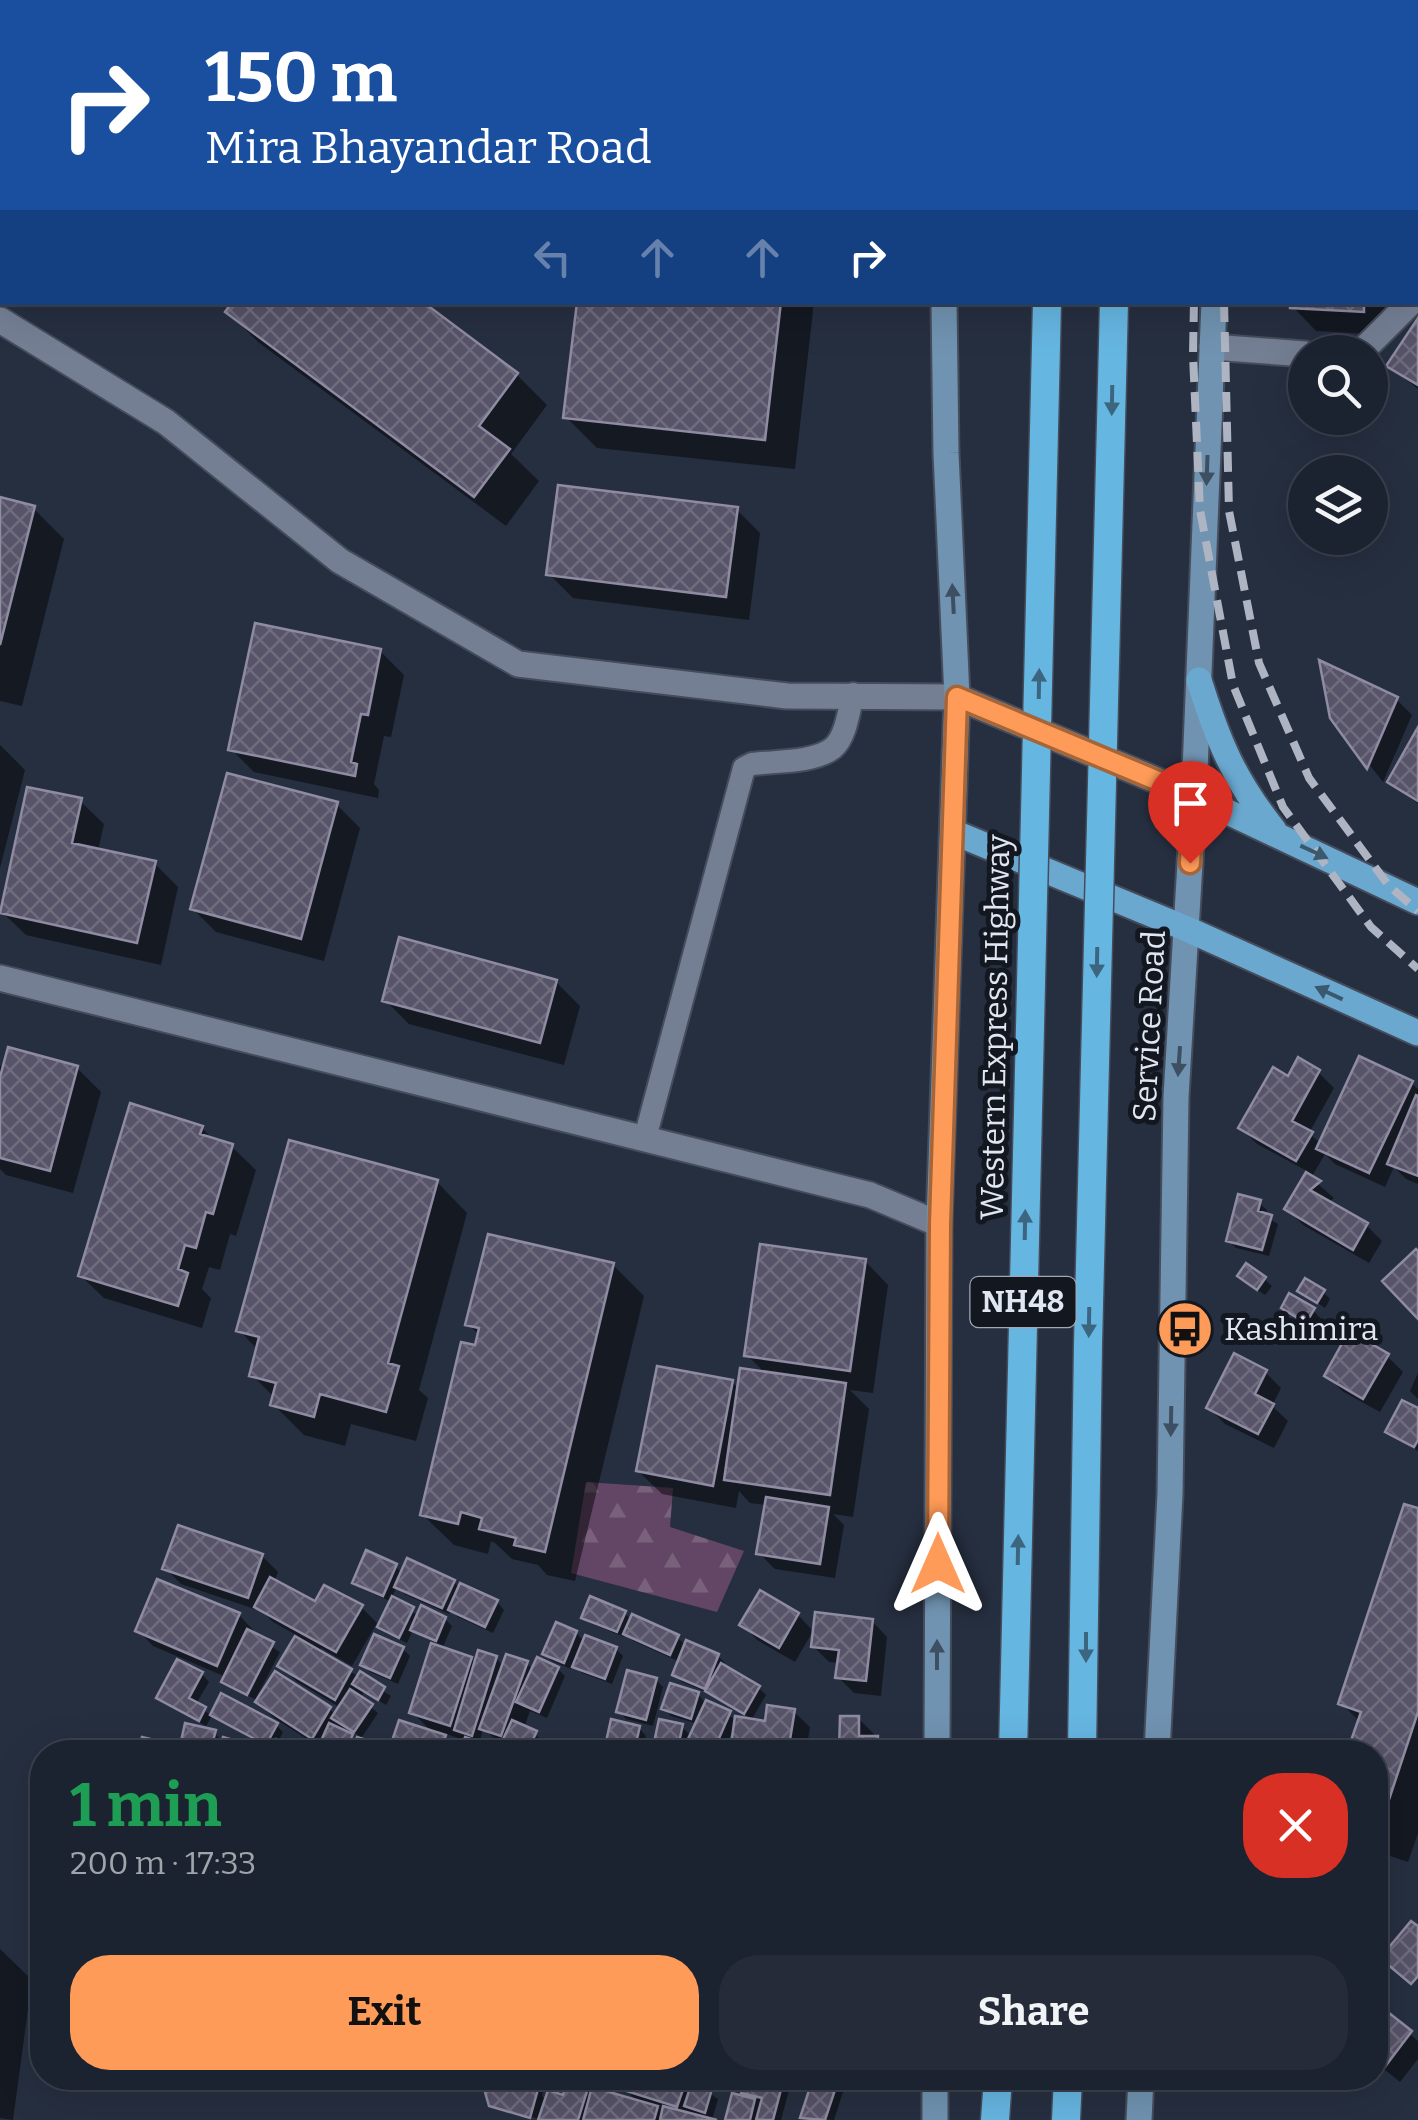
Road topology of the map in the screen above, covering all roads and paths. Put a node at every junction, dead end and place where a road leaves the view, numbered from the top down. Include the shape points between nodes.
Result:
1 (944, 305) edge
2 (1048, 305) edge
3 (1114, 305) edge
4 (1214, 305) edge
5 (1409, 305) edge
6 (0, 320) edge
7 (1378, 335) edge
8 (1212, 348) junction
9 (1288, 353) edge
10 (1199, 680) junction
11 (853, 694) junction
12 (957, 697) junction
13 (1194, 796) junction
14 (953, 832) junction
15 (1277, 834) junction
16 (1418, 902) edge
17 (1187, 929) junction
18 (0, 978) edge
19 (1418, 1033) edge
20 (645, 1138) junction
21 (940, 1224) junction
22 (937, 1740) edge
23 (1013, 1740) edge
24 (1082, 1740) edge
25 (1158, 1740) edge
26 (936, 2090) edge
27 (997, 2090) edge
28 (1067, 2090) edge
29 (1140, 2090) edge
30 (935, 2120) edge
31 (995, 2120) edge
32 (1066, 2120) edge
33 (1139, 2120) edge

12 -> 1 main road
23 -> 2 highway, Western Express Highway / NH48, bridge
3 -> 24 highway, NH48, bridge
4 - 8 main road, Service Road
5 - 7 street
6 - 11 street via 166,422 340,561 518,664 788,696
8 - 9 street
8 -> 10 main road, Service Road
10 - 13 main road, Service Road
10 - 15 main road via 1236,776
11 - 12 street
11 - 20 lane via 833,748 744,768
12 - 13 main road
12 - 14 main road
13 - 15 main road
13 - 17 main road, Service Road
14 - 17 main road
14 - 21 main road
15 -> 16 main road
19 -> 17 main road
17 -> 25 main road, Service Road
18 - 20 street
20 - 21 street via 870,1195
22 -> 21 main road
26 - 30 main road
27 - 31 highway
28 - 32 highway
29 - 33 main road

